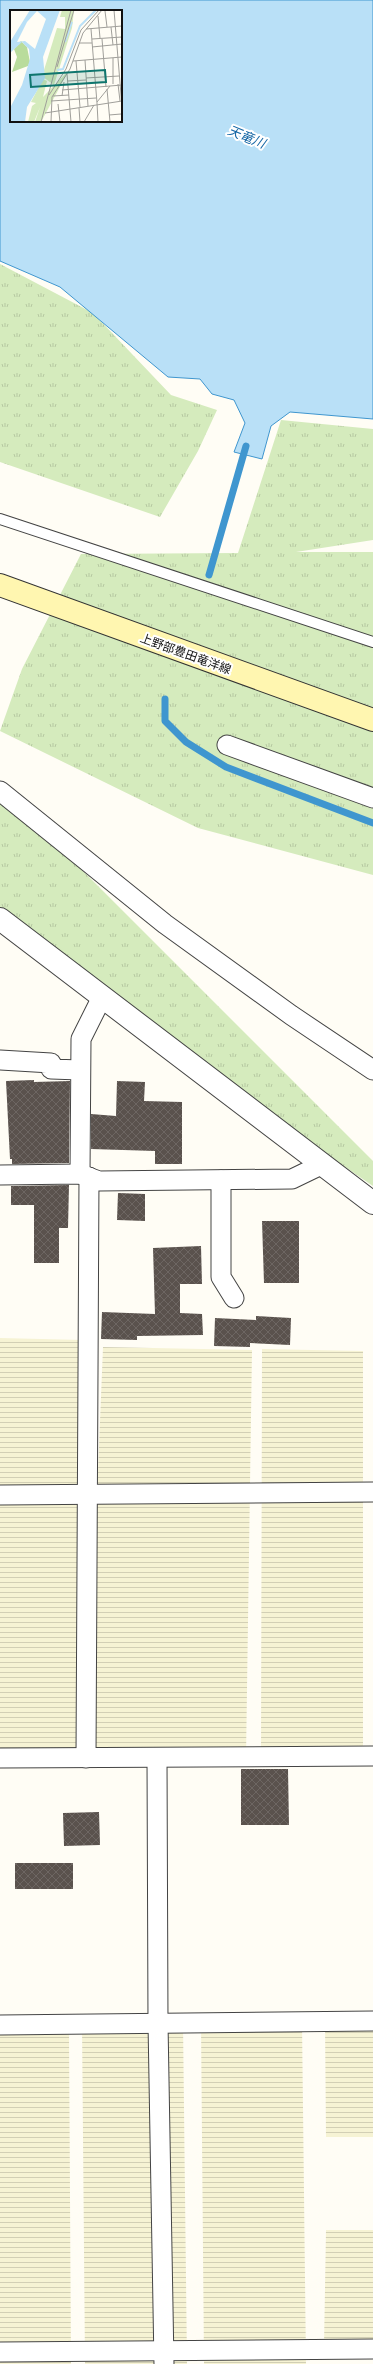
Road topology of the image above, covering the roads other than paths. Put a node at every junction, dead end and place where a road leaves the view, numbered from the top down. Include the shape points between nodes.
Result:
1 (0, 519) edge
2 (0, 585) edge
3 (373, 642) edge
4 (373, 720) edge
5 (227, 745) dead end
6 (0, 791) edge
7 (373, 798) edge
8 (0, 919) edge
9 (102, 997) junction
10 (0, 1060) edge
11 (80, 1070) junction
12 (373, 1070) edge
13 (321, 1165) junction
14 (0, 1175) edge
15 (84, 1176) junction
16 (221, 1180) junction
17 (373, 1203) edge
18 (234, 1298) dead end
19 (373, 1492) edge
20 (88, 1494) junction
21 (0, 1495) edge
22 (373, 1756) edge
23 (0, 1758) edge
24 (86, 1758) junction
25 (157, 1758) junction
26 (373, 2021) edge
27 (158, 2023) junction
28 (0, 2025) edge
29 (373, 2350) edge
30 (0, 2352) edge
31 (164, 2358) edge

1 - 3 lane
2 - 4 main road, 上野部豊田竜洋線
5 - 7 street
6 - 12 street via 165,924 291,1015
8 - 9 street
9 - 11 street via 81,1039
9 - 13 street
10 - 11 street via 51,1063 52,1069
11 - 15 street
13 - 16 street via 292,1179
13 - 17 street
14 - 15 street
15 - 16 street via 99,1181
15 - 20 street
16 - 18 street via 221,1278
19 - 20 street
20 - 21 street
20 - 24 street
22 - 25 street
23 - 24 street
24 - 25 street
25 - 27 street
26 - 27 street
27 - 28 street
27 - 31 street
29 - 31 street
30 - 31 street

